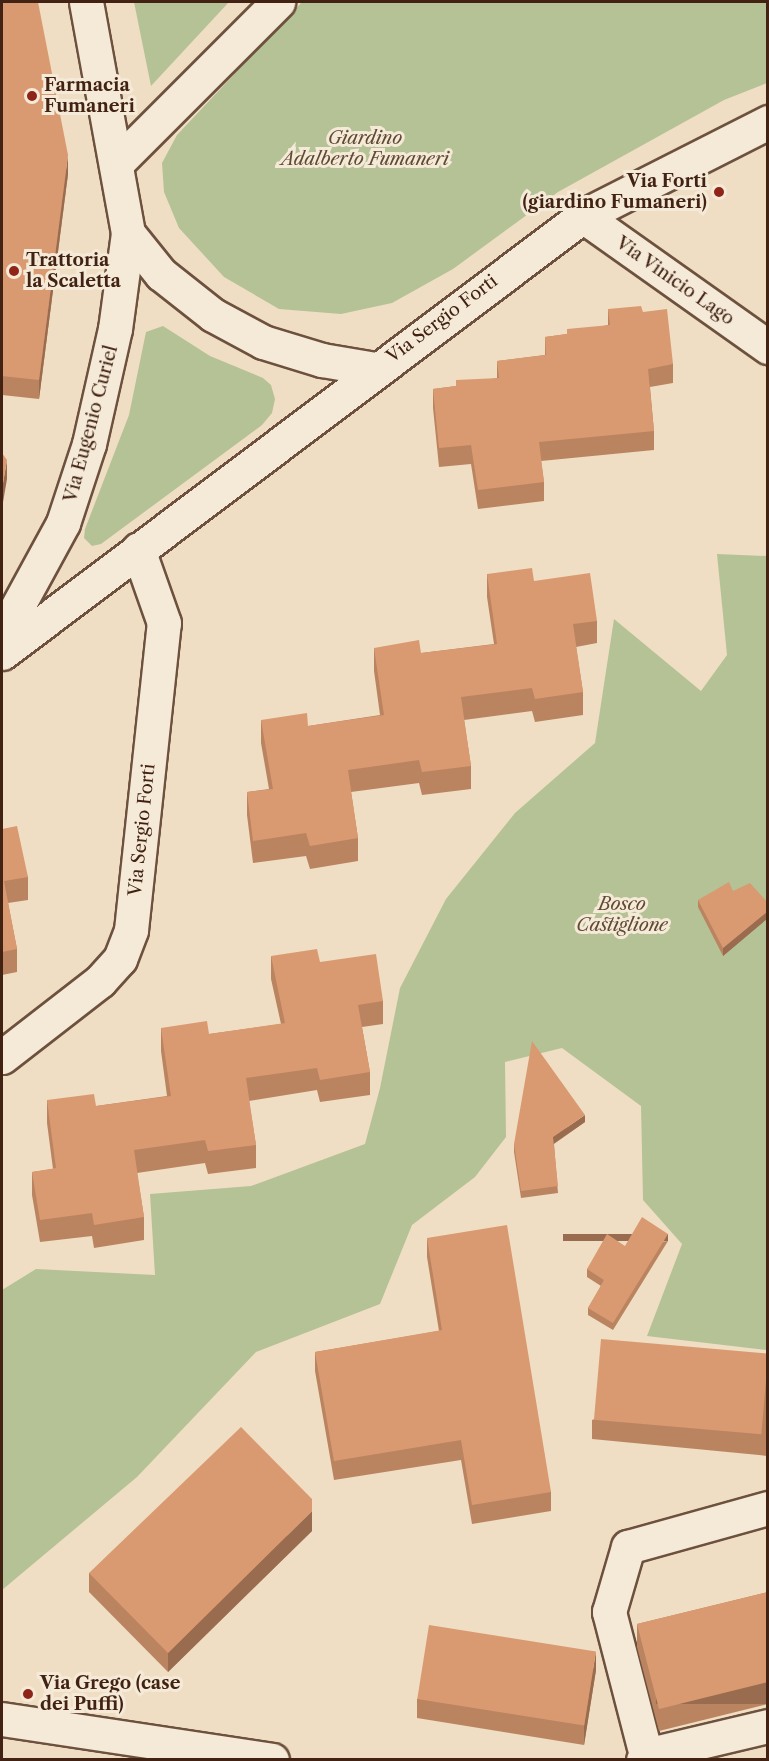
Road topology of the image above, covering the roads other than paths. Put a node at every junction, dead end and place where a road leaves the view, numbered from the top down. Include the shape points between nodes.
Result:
1 (86, 2) edge
2 (278, 2) edge
3 (768, 122) edge
4 (117, 163) junction
5 (583, 216) junction
6 (128, 233) junction
7 (768, 347) edge
8 (375, 369) junction
9 (138, 549) junction
10 (2, 635) edge
11 (2, 653) edge
12 (2, 1057) edge
13 (768, 1508) edge
14 (2, 1719) edge
15 (768, 1725) edge
16 (644, 1757) edge
17 (272, 1760) edge

1 - 4 street, Via Eugenio Curiel
2 - 4 street
3 - 5 street, Via Sergio Forti
4 - 6 street, Via Eugenio Curiel
5 - 7 street, Via Vinicio Lago
5 - 8 street, Via Sergio Forti
6 - 8 street, Via Eugenio Curiel via 161,274 213,315 263,342 322,360
6 - 10 street, Via Eugenio Curiel via 115,329 89,444 63,523
8 - 9 street, Via Sergio Forti
9 - 11 street, Via Sergio Forti
9 - 12 street, Via Sergio Forti via 164,623 131,930 120,959 100,981
13 - 16 street via 628,1547 609,1612
14 - 17 street
15 - 16 street

